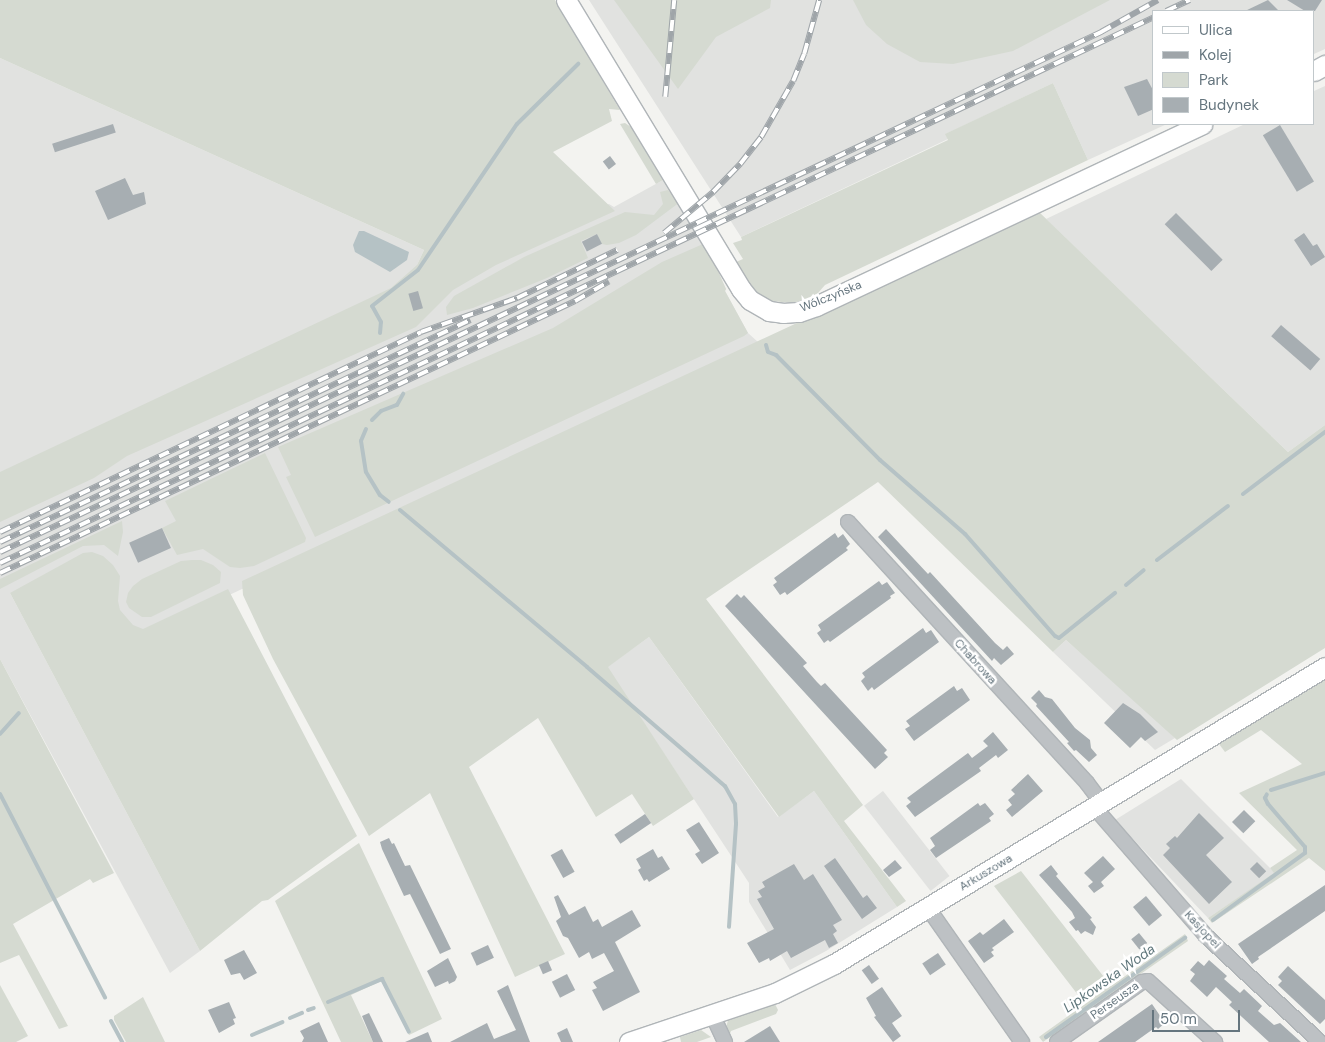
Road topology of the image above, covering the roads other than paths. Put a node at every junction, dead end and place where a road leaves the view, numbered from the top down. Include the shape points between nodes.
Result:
1 (566, 0) edge
2 (1200, 125) edge
3 (848, 522) dead end
4 (1325, 667) edge
5 (1098, 805) junction
6 (928, 908) junction
7 (712, 1014) junction
8 (629, 1042) edge
9 (724, 1042) edge
10 (1022, 1042) edge
11 (1057, 1042) edge
12 (1215, 1042) edge
13 (1320, 1042) edge

1 - 2 street, Wólczyńska via 741,289 750,300 769,311 799,312 816,306
3 - 5 street, Chabrowa via 1087,783
4 - 5 street, Arkuszowa
5 - 6 street, Arkuszowa
5 - 13 street, Kasjopei via 1206,936
6 - 7 street, Arkuszowa via 806,978 775,993
6 - 10 street
7 - 8 street, Arkuszowa
7 - 9 street
11 - 12 street, Perseusza via 1142,982 1148,981

